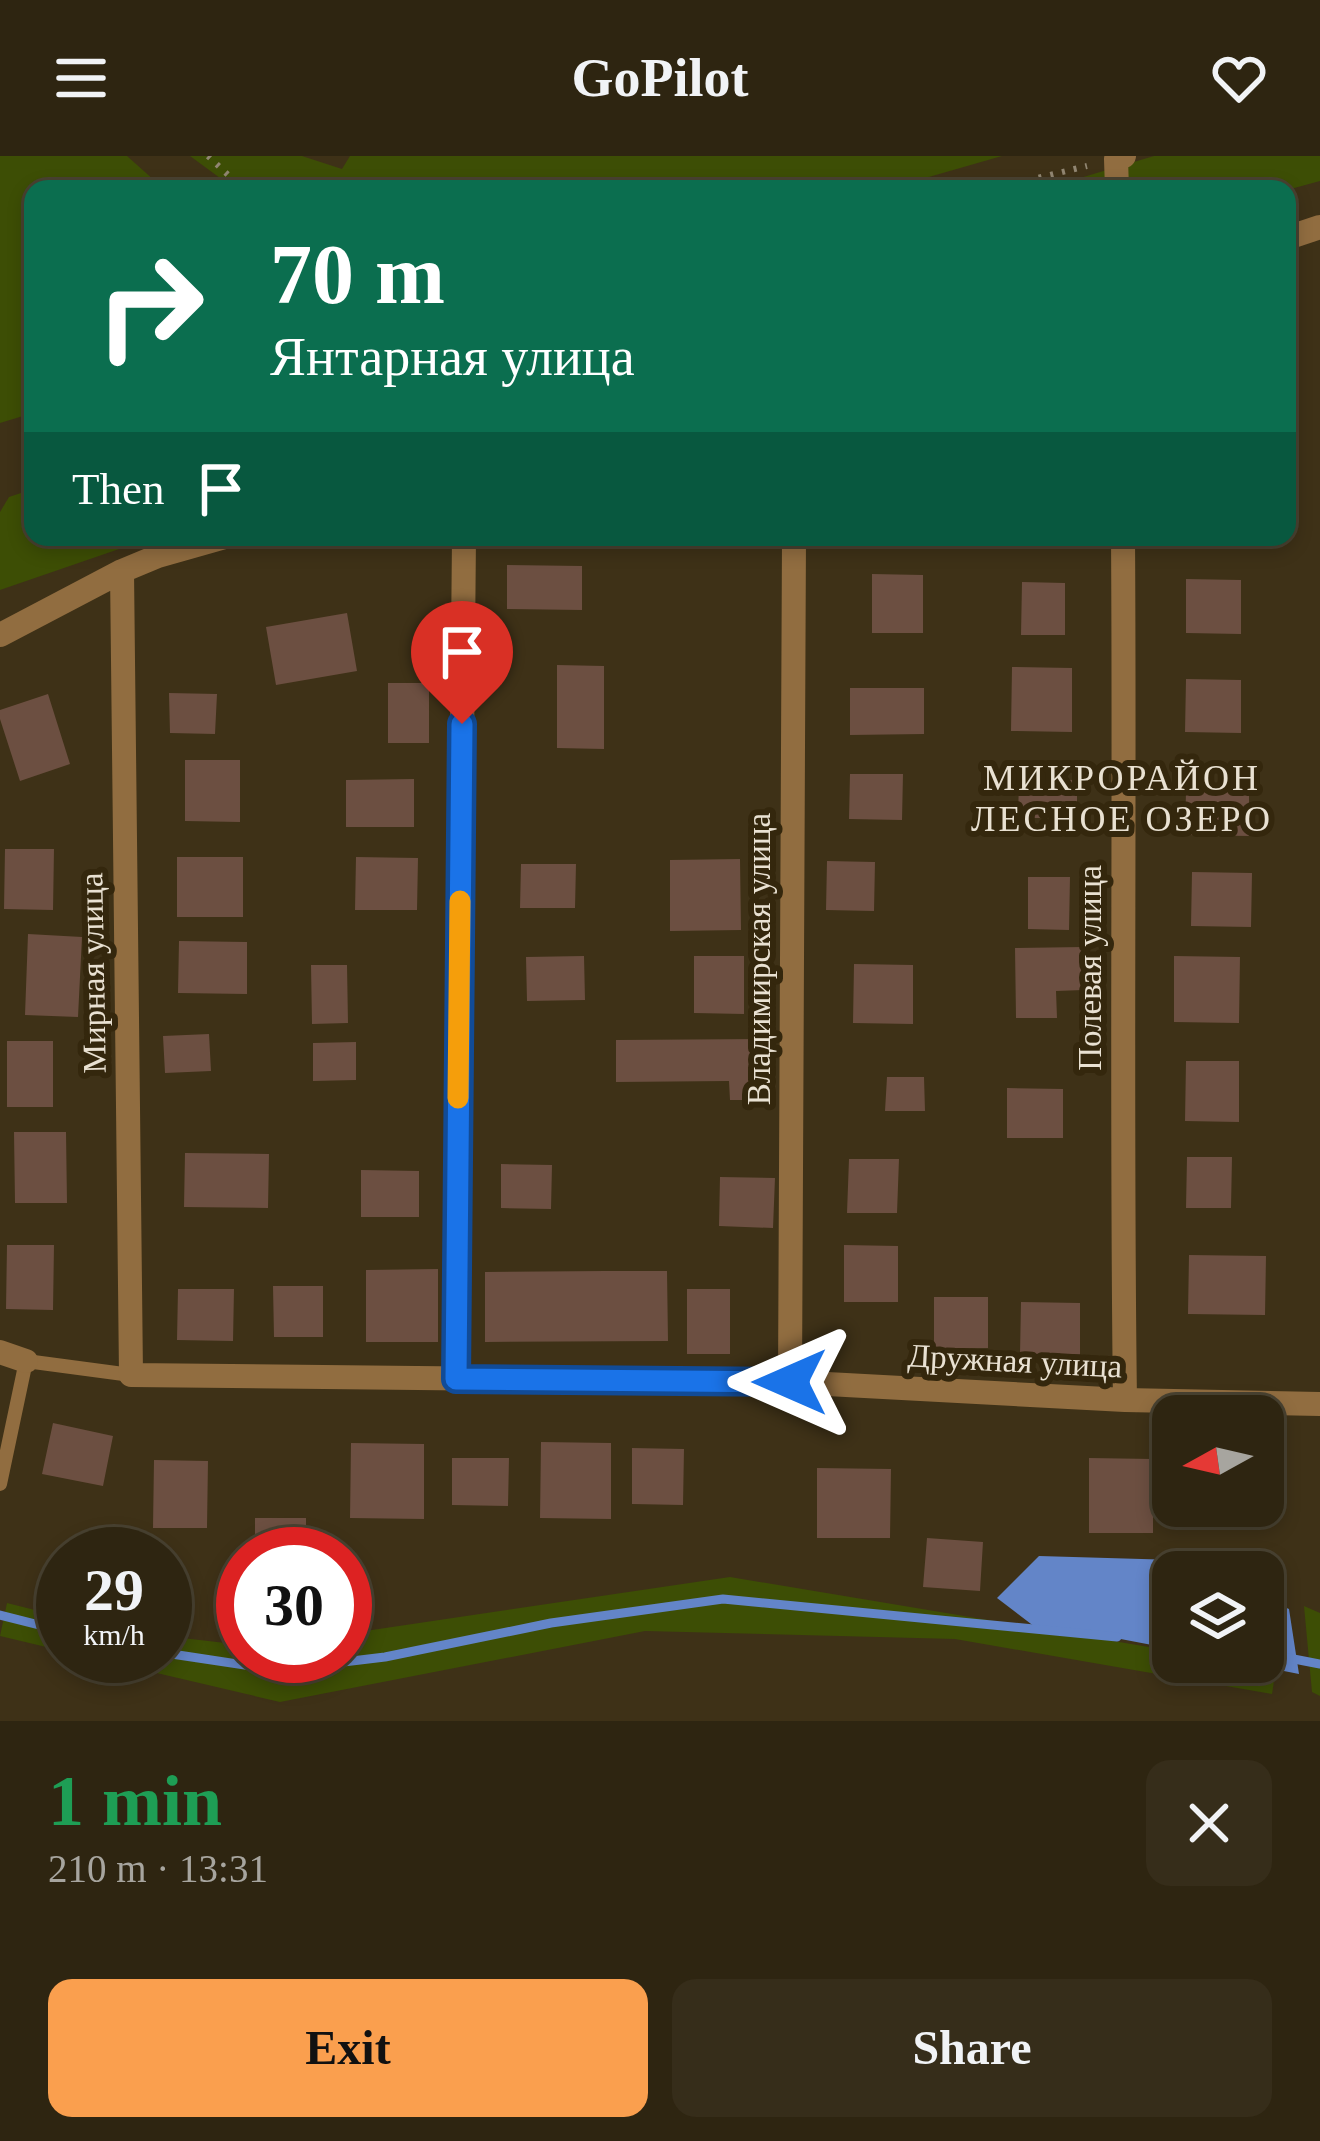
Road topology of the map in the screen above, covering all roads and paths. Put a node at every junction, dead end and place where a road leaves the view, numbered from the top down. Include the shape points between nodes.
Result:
1 (208, 156) edge
2 (1120, 157) edge
3 (233, 180) edge
4 (1028, 180) edge
5 (193, 546) edge
6 (464, 546) edge
7 (794, 546) edge
8 (1123, 546) edge
9 (122, 571) junction
10 (0, 635) edge
11 (0, 1352) edge
12 (26, 1361) junction
13 (131, 1375) junction
14 (456, 1379) junction
15 (790, 1382) junction
16 (1125, 1400) junction
17 (1320, 1404) edge
18 (0, 1484) edge

1 - 3 path
2 - 4 path
5 - 9 street
6 - 14 street
7 - 15 street, Владимирская улица
8 - 16 street, Полевая улица
9 - 10 street
9 - 13 street, Мирная улица
11 - 12 street
12 - 13 lane
12 - 18 lane
13 - 14 street, Дружная улица
14 - 15 street, Дружная улица
15 - 16 street, Дружная улица
16 - 17 street, Дружная улица

